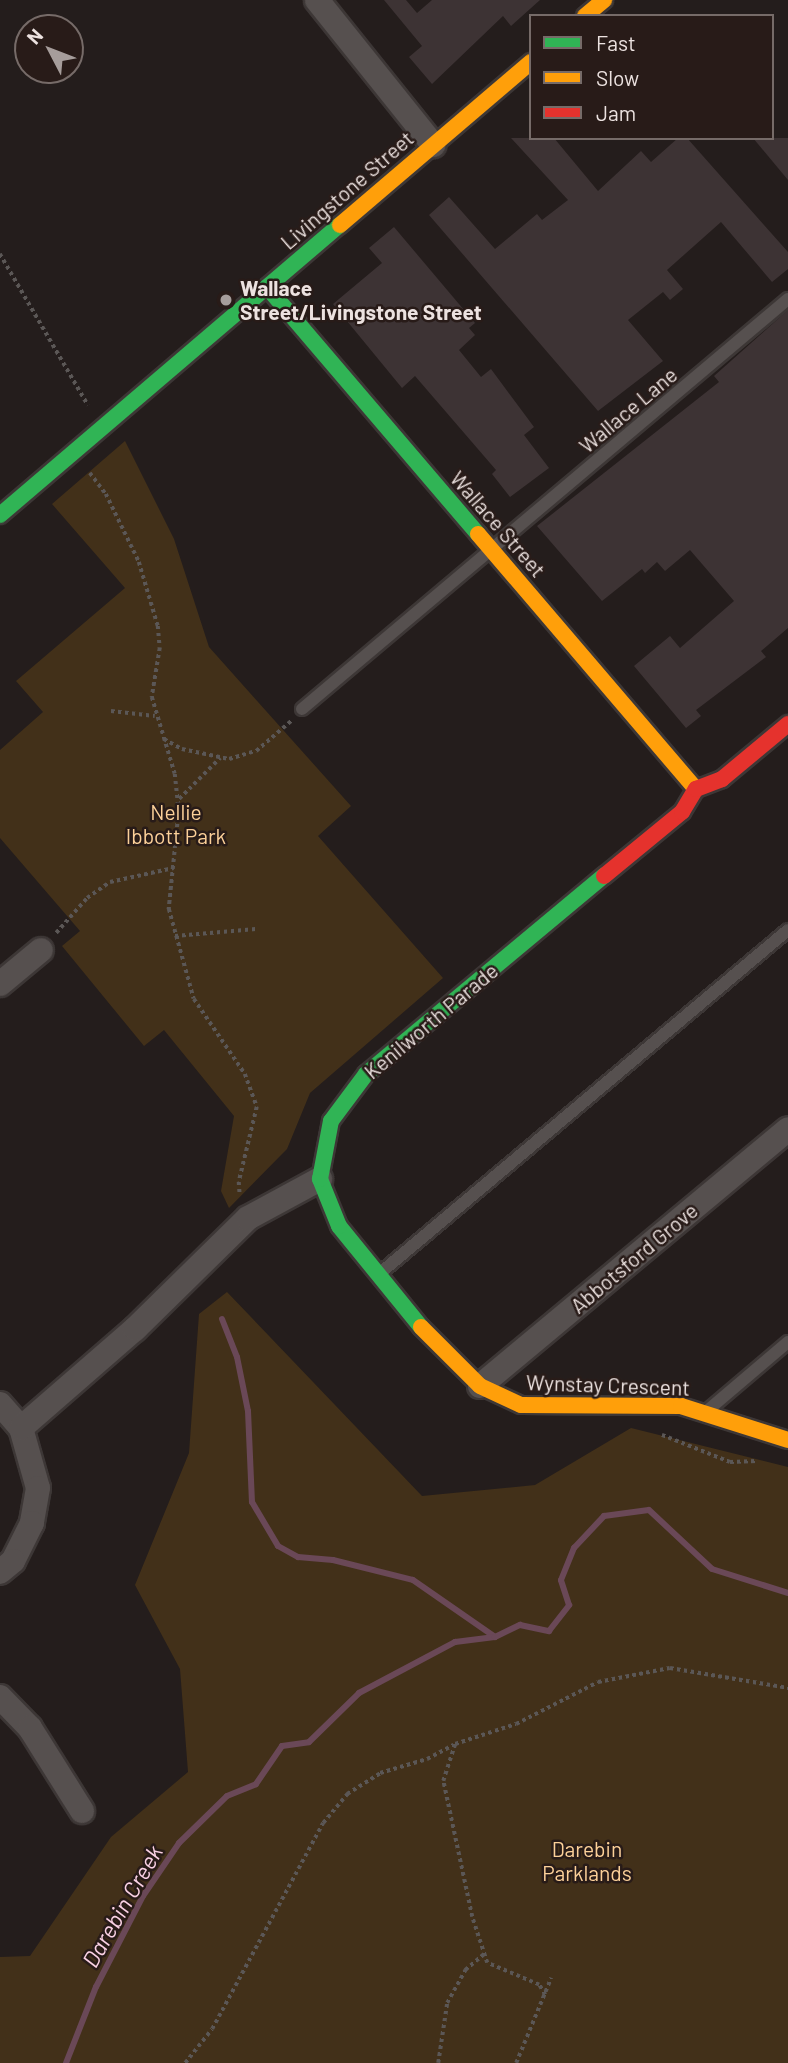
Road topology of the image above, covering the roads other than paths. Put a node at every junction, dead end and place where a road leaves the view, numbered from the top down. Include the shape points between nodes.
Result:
1 (317, 0) edge
2 (604, 0) edge
3 (587, 14) edge
4 (529, 64) edge
5 (433, 145) junction
6 (267, 287) junction
7 (788, 299) edge
8 (0, 515) edge
9 (492, 550) junction
10 (302, 709) road end
11 (788, 724) edge
12 (696, 789) junction
13 (788, 930) edge
14 (41, 950) road end
15 (0, 984) edge
16 (788, 1129) edge
17 (320, 1179) junction
18 (377, 1276) junction
19 (788, 1342) edge
20 (480, 1386) junction
21 (0, 1404) edge
22 (706, 1411) junction
23 (21, 1428) junction
24 (788, 1440) edge
25 (0, 1572) edge
26 (0, 1697) edge
27 (82, 1811) dead end

1 - 5 street
2 - 3 street
4 - 5 street, Livingstone Street
5 - 6 street, Livingstone Street
6 - 8 street, Livingstone Street
6 - 9 street, Wallace Street
7 - 9 lane, Wallace Lane
9 - 10 lane, Wallace Lane
9 - 12 street, Wallace Street
11 - 12 street, Kenilworth Parade via 722,779
12 - 17 street, Kenilworth Parade via 682,812 366,1074 331,1121
13 - 18 lane
14 - 15 street
16 - 20 street, Abbotsford Grove
17 - 18 street, Wynstay Crescent via 339,1226
17 - 23 street via 248,1218 135,1329
18 - 20 street, Wynstay Crescent via 450,1360
19 - 22 lane
20 - 22 street, Wynstay Crescent via 521,1405 621,1402
21 - 23 street
22 - 24 street, Wynstay Crescent
23 - 25 street via 38,1488 32,1523 13,1561
26 - 27 street via 30,1728

